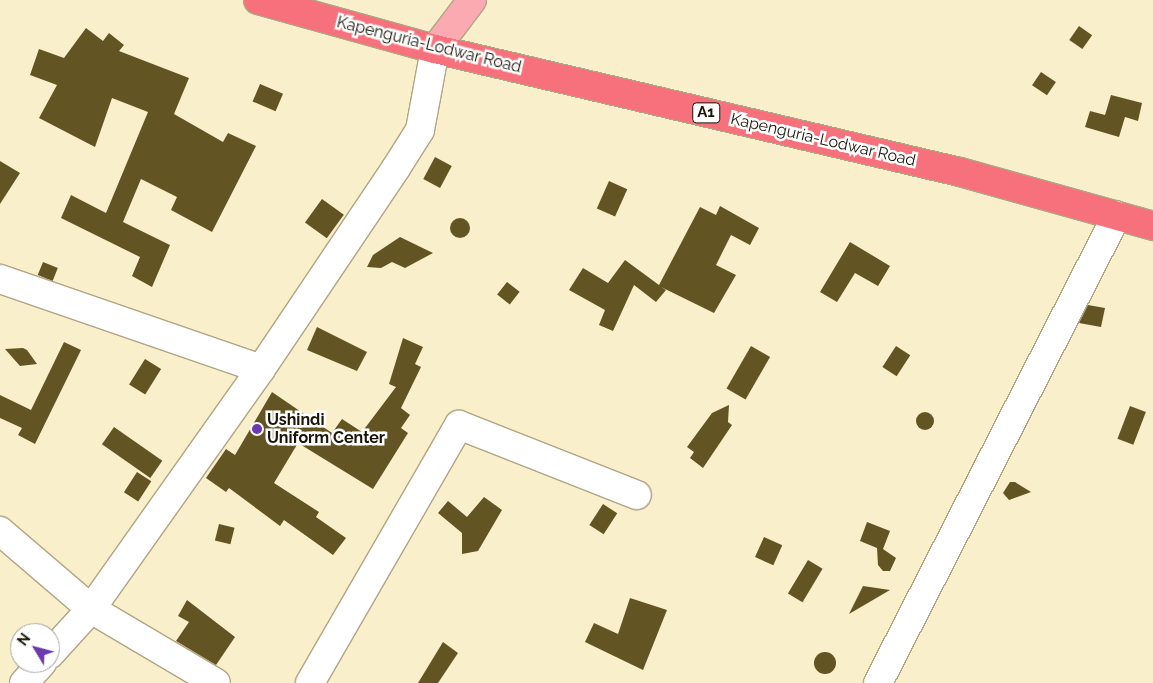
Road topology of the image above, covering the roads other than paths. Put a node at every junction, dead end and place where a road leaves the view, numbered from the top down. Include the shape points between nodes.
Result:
1 (258, 0) edge
2 (472, 0) edge
3 (435, 49) junction
4 (1117, 215) junction
5 (1153, 226) edge
6 (0, 279) edge
7 (262, 369) junction
8 (636, 495) dead end
9 (0, 530) edge
10 (91, 609) junction
11 (60, 643) edge
12 (33, 673) edge
13 (24, 683) edge
14 (216, 683) edge
15 (310, 683) edge
16 (878, 683) edge

1 - 3 highway, Kapenguria-Lodwar Road / A1
2 - 3 main road
3 - 4 highway, Kapenguria-Lodwar Road / A1 via 960,172
3 - 7 street via 420,130
4 - 5 highway, Kapenguria-Lodwar Road / A1
4 - 16 street
6 - 7 street
7 - 10 street
8 - 15 street via 459,425
9 - 10 street
10 - 11 street
10 - 14 street
12 - 13 street

